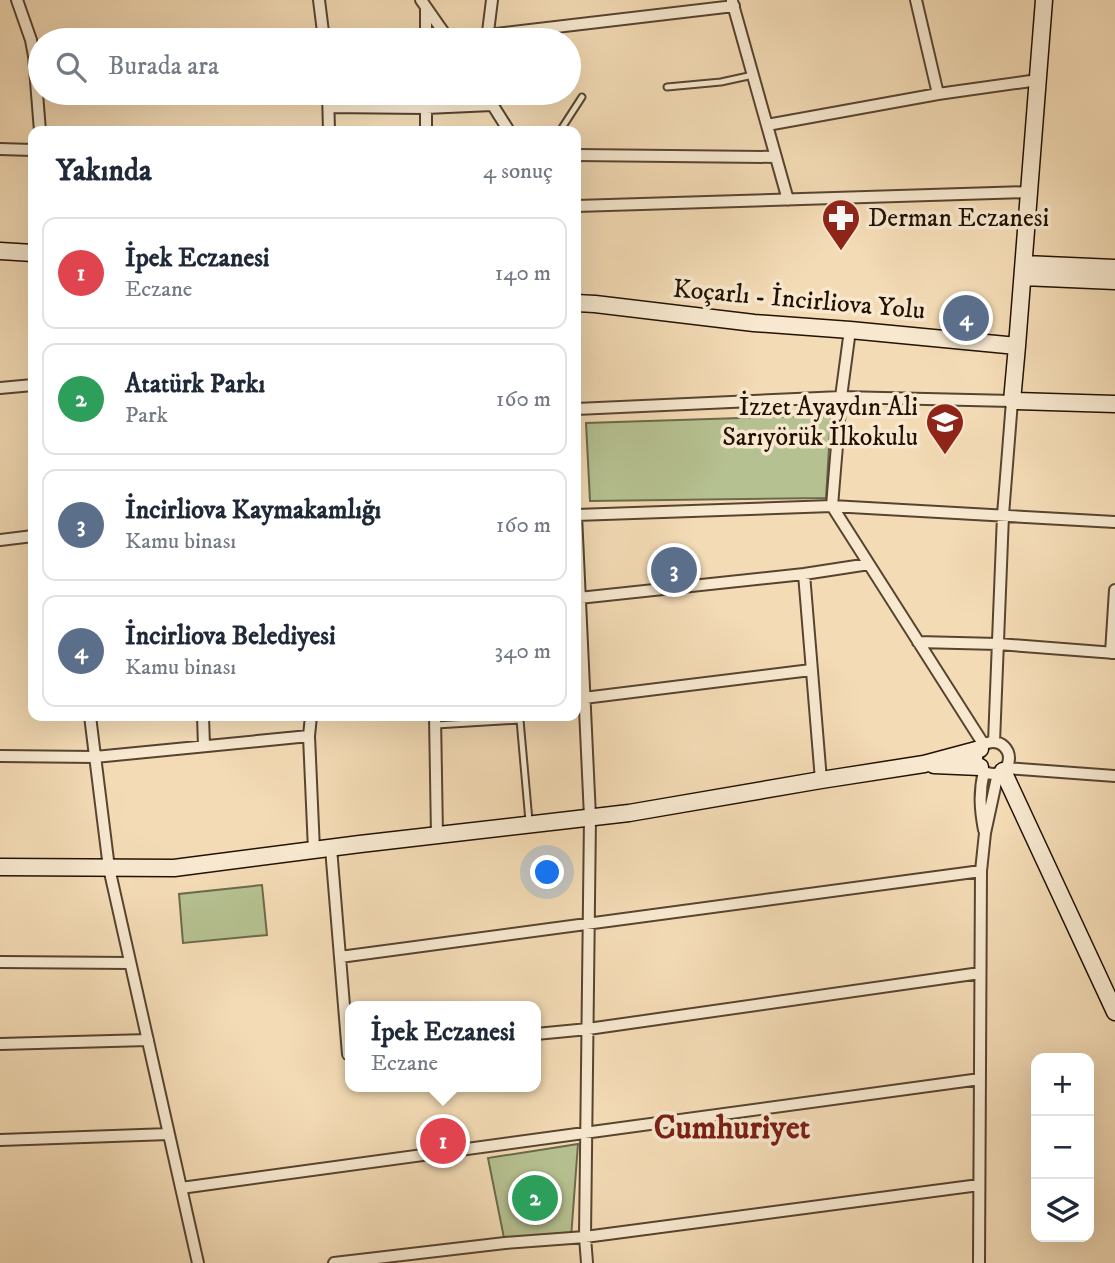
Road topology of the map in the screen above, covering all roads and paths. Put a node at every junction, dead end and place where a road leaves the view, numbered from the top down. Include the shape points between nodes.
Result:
1 (17, 0) edge
2 (319, 0) edge
3 (492, 0) edge
4 (916, 0) edge
5 (1044, 0) edge
6 (733, 3) edge
7 (423, 4) edge
8 (322, 28) edge
9 (425, 28) edge
10 (440, 28) edge
11 (489, 28) edge
12 (558, 28) edge
13 (28, 31) edge
14 (753, 75) junction
15 (1038, 80) junction
16 (667, 87) dead end
17 (938, 94) junction
18 (39, 105) edge
19 (492, 105) joint
20 (577, 105) edge
21 (329, 107) joint
22 (426, 108) junction
23 (767, 125) junction
24 (40, 126) edge
25 (329, 126) edge
26 (426, 126) edge
27 (506, 126) edge
28 (563, 126) edge
29 (0, 149) edge
30 (28, 150) edge
31 (581, 155) edge
32 (776, 157) junction
33 (1029, 192) junction
34 (788, 200) junction
35 (581, 206) edge
36 (0, 251) edge
37 (28, 253) edge
38 (1115, 268) edge
39 (1023, 271) junction
40 (1115, 281) edge
41 (581, 303) edge
42 (850, 330) junction
43 (1017, 346) junction
44 (28, 385) edge
45 (0, 388) edge
46 (841, 397) junction
47 (1012, 401) junction
48 (1115, 404) edge
49 (581, 409) edge
50 (832, 506) junction
51 (581, 513) edge
52 (1003, 515) junction
53 (1115, 522) edge
54 (28, 537) edge
55 (0, 540) edge
56 (869, 564) junction
57 (804, 574) junction
58 (1115, 590) edge
59 (581, 598) edge
60 (918, 642) junction
61 (998, 643) junction
62 (1113, 653) edge
63 (581, 663) edge
64 (811, 670) junction
65 (584, 698) junction
66 (91, 721) edge
67 (203, 721) edge
68 (310, 721) edge
69 (435, 721) edge
70 (520, 721) edge
71 (309, 736) junction
72 (986, 745) junction
73 (204, 747) junction
74 (0, 756) edge
75 (95, 757) junction
76 (924, 764) junction
77 (982, 769) junction
78 (1002, 771) junction
79 (1115, 776) edge
80 (821, 780) junction
81 (590, 817) junction
82 (529, 824) junction
83 (985, 833) junction
84 (437, 835) junction
85 (322, 849) junction
86 (0, 867) edge
87 (109, 868) junction
88 (981, 871) junction
89 (589, 923) junction
90 (340, 957) junction
91 (0, 962) edge
92 (130, 963) junction
93 (980, 973) junction
94 (1115, 1012) edge
95 (345, 1018) edge
96 (587, 1029) junction
97 (541, 1034) edge
98 (148, 1040) junction
99 (0, 1044) edge
100 (979, 1079) junction
101 (586, 1132) junction
102 (169, 1134) junction
103 (0, 1140) edge
104 (979, 1185) junction
105 (181, 1188) junction
106 (585, 1237) junction
107 (198, 1263) edge
108 (334, 1263) edge
109 (587, 1263) edge
110 (979, 1263) edge

1 - 13 street
2 - 8 street
3 - 11 street
4 - 17 street
5 - 15 street
6 - 12 street
6 - 14 street
7 - 9 street
7 - 10 street
14 - 16 lane
14 - 23 street
15 - 17 street
15 - 33 street
17 - 23 street
18 - 24 street
19 - 22 street
19 - 27 street
20 - 28 lane
21 - 22 street
21 - 25 street
22 - 26 street
23 - 32 street
29 - 30 street
31 - 32 street
32 - 34 street
33 - 34 street
33 - 39 street
34 - 35 street
36 - 37 street
38 - 39 street
39 - 40 street
39 - 43 street
41 - 42 street, Koçarlı - İncirliova Yolu
42 - 43 street, Koçarlı - İncirliova Yolu
42 - 46 street
43 - 47 street
44 - 45 street
46 - 47 street
46 - 49 street
46 - 50 street
47 - 48 street
47 - 52 street
50 - 51 street
50 - 52 street
50 - 56 street
52 - 53 street
52 - 61 street
54 - 55 street
56 - 57 street
56 - 60 street
57 - 59 street
57 - 64 street
58 - 62 street
60 - 61 street
60 - 72 street
61 - 62 street
61 - 72 street
63 - 65 street
64 - 65 street
64 - 80 street
65 - 81 street
66 - 75 street
67 - 73 street
68 - 71 street
69 - 84 street
70 - 82 lane
71 - 73 street
71 - 85 street
72 - 76 street
72 - 77 street via 977,758
72 - 78 street via 1005,747 1009,758
73 - 75 street
74 - 75 street
75 - 87 street
76 - 77 street
76 - 80 street
77 - 78 street via 993,774
77 - 83 street via 980,812
78 - 79 street
78 - 83 street
78 - 94 street
80 - 81 street
81 - 82 street
81 - 89 street
82 - 84 street
83 - 88 street
84 - 85 street
85 - 87 street via 174,868
85 - 90 street
86 - 87 street
87 - 92 street
88 - 89 street
88 - 93 street
89 - 90 street
89 - 96 street
90 - 95 street
91 - 92 street
92 - 98 street
93 - 96 street
93 - 100 street
96 - 97 street
96 - 101 street
98 - 99 street
98 - 102 street
100 - 101 street
100 - 104 street
101 - 105 street
101 - 106 street
102 - 103 street
102 - 105 street
104 - 106 street
104 - 110 street
105 - 107 street
106 - 108 street
106 - 109 street

